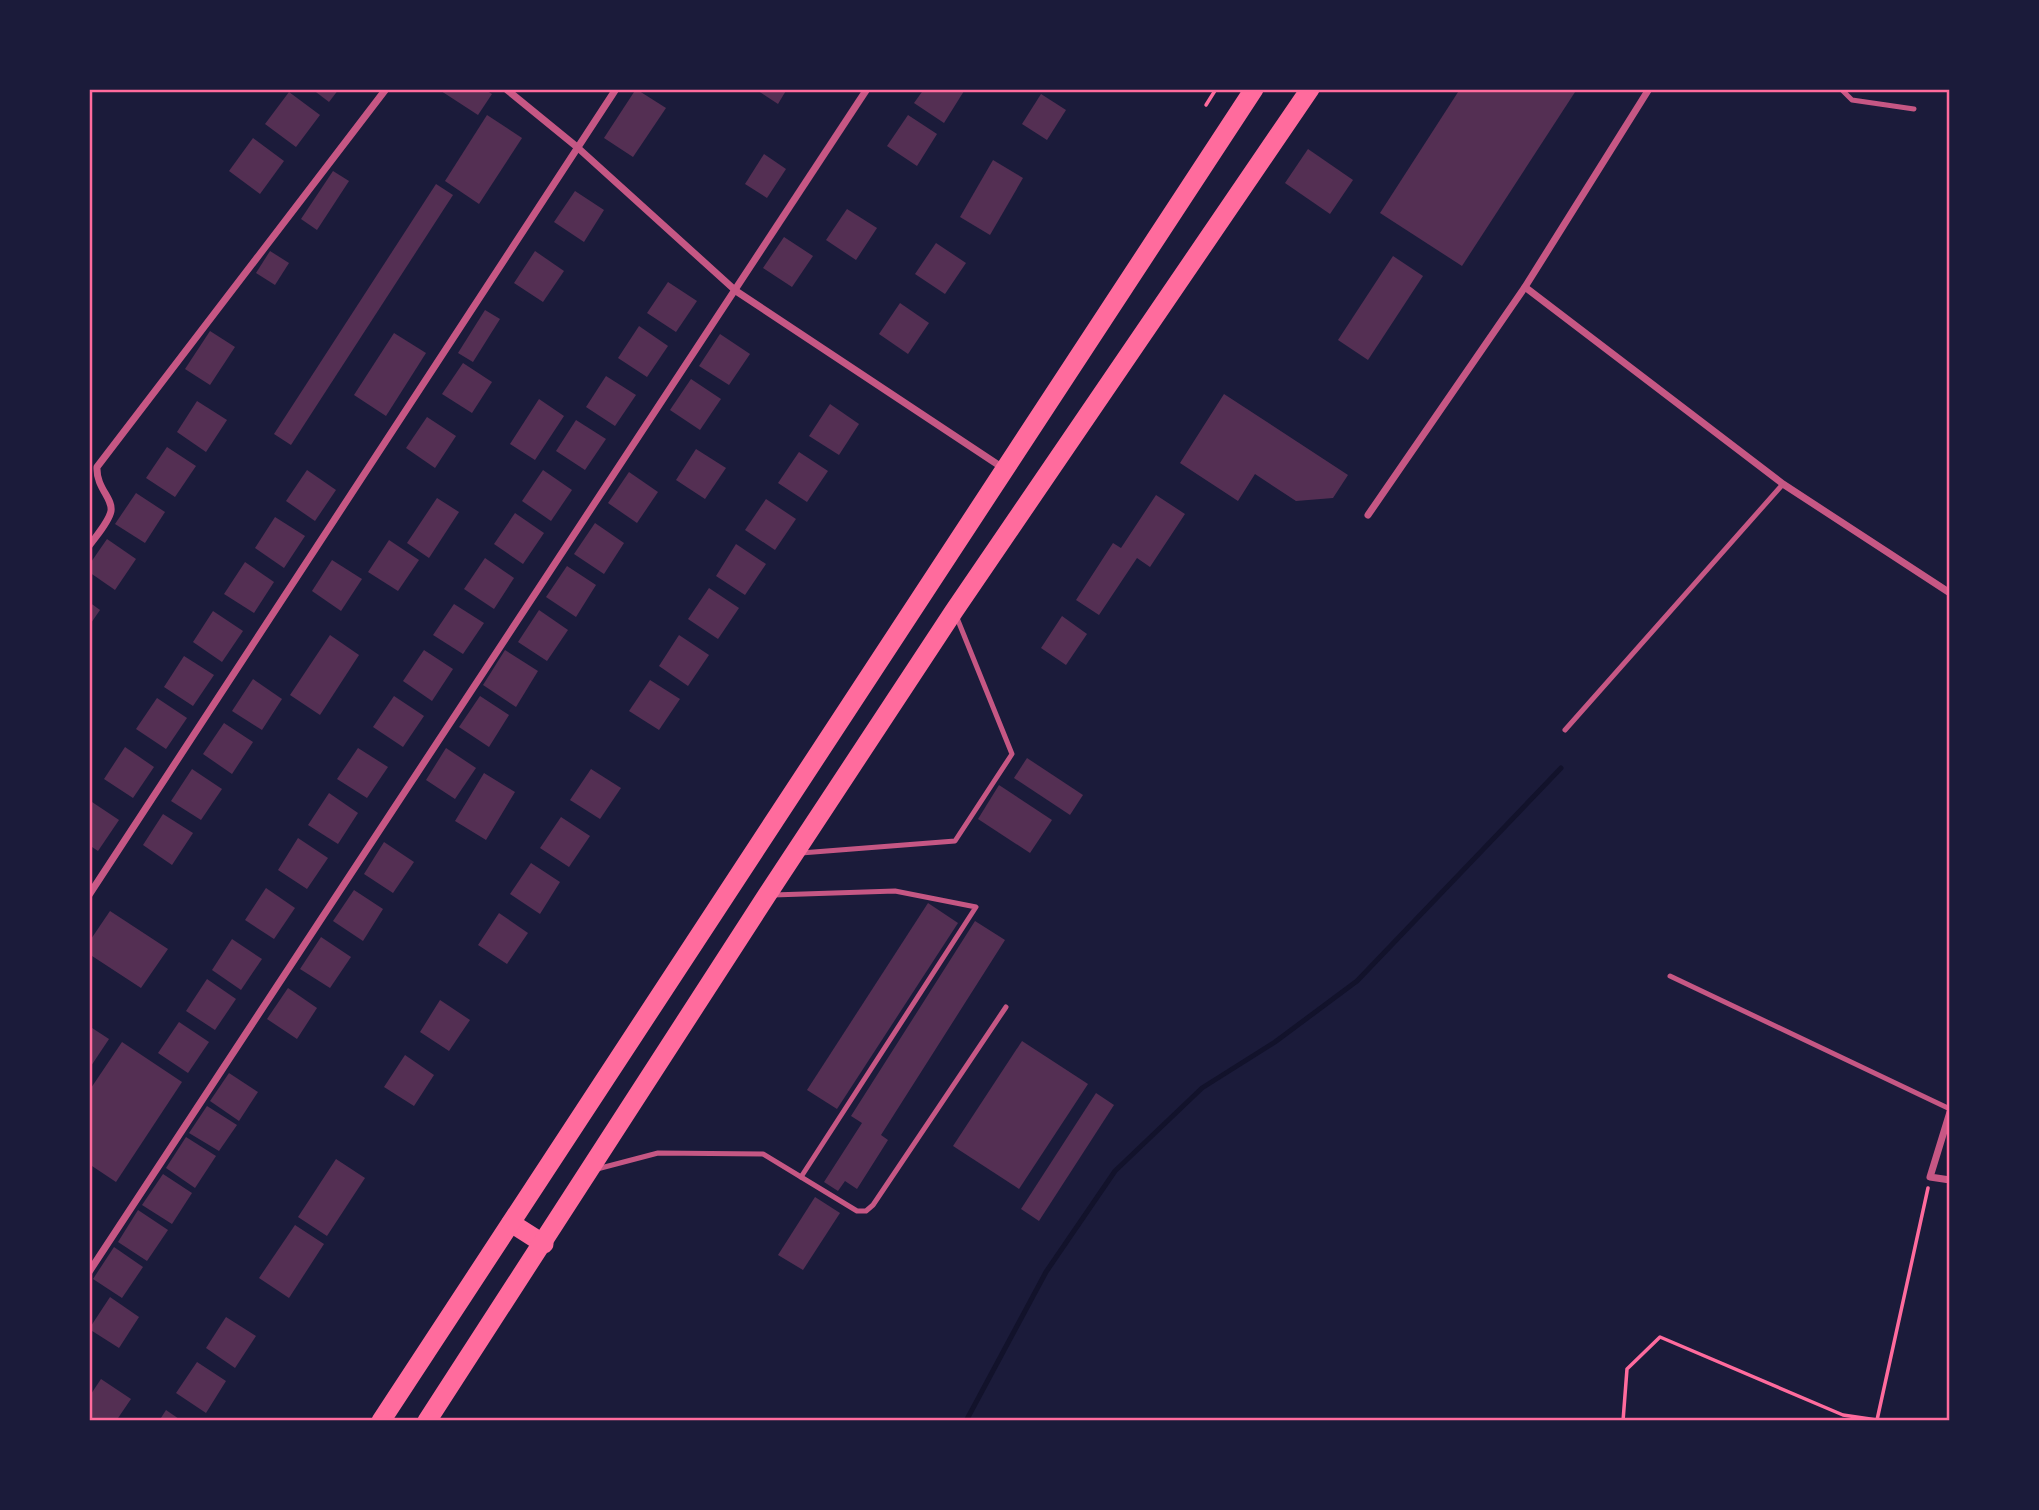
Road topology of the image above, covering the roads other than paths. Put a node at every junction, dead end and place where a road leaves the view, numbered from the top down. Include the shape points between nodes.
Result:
1 (386, 89) edge
2 (506, 89) edge
3 (616, 89) edge
4 (867, 89) edge
5 (1254, 89) edge
6 (1310, 89) edge
7 (1649, 89) edge
8 (1840, 89) edge
9 (1914, 109) dead end
10 (577, 147) junction
11 (1525, 287) junction
12 (736, 291) junction
13 (1004, 468) junction
14 (1783, 484) junction
15 (1368, 515) dead end
16 (89, 546) edge
17 (1950, 593) edge
18 (954, 611) junction
19 (1565, 730) dead end
20 (794, 854) junction
21 (89, 895) edge
22 (766, 895) junction
23 (1670, 976) dead end
24 (1006, 1007) dead end
25 (1950, 1111) edge
26 (591, 1171) junction
27 (801, 1177) junction
28 (1950, 1180) edge
29 (511, 1223) junction
30 (544, 1244) junction
31 (89, 1272) edge
32 (381, 1421) edge
33 (427, 1421) edge

1 - 16 street via 97,467 96,481 111,505 111,514
2 - 10 street
3 - 10 street
4 - 12 street
5 - 13 highway
6 - 18 highway
7 - 11 street
8 - 9 lane via 1852,100
10 - 12 street
10 - 21 street
11 - 14 street
11 - 15 street
12 - 13 street
12 - 31 street
13 - 29 highway
14 - 17 street
14 - 19 lane
18 - 20 highway
18 - 20 lane via 1013,754 955,841
20 - 22 highway
22 - 26 highway
22 - 27 lane via 895,891 976,906
23 - 25 lane
24 - 27 lane via 873,1205 857,1211
25 - 28 street via 1930,1177
26 - 27 lane via 658,1153 763,1154
26 - 30 highway
29 - 30 highway
29 - 32 highway
30 - 33 highway

